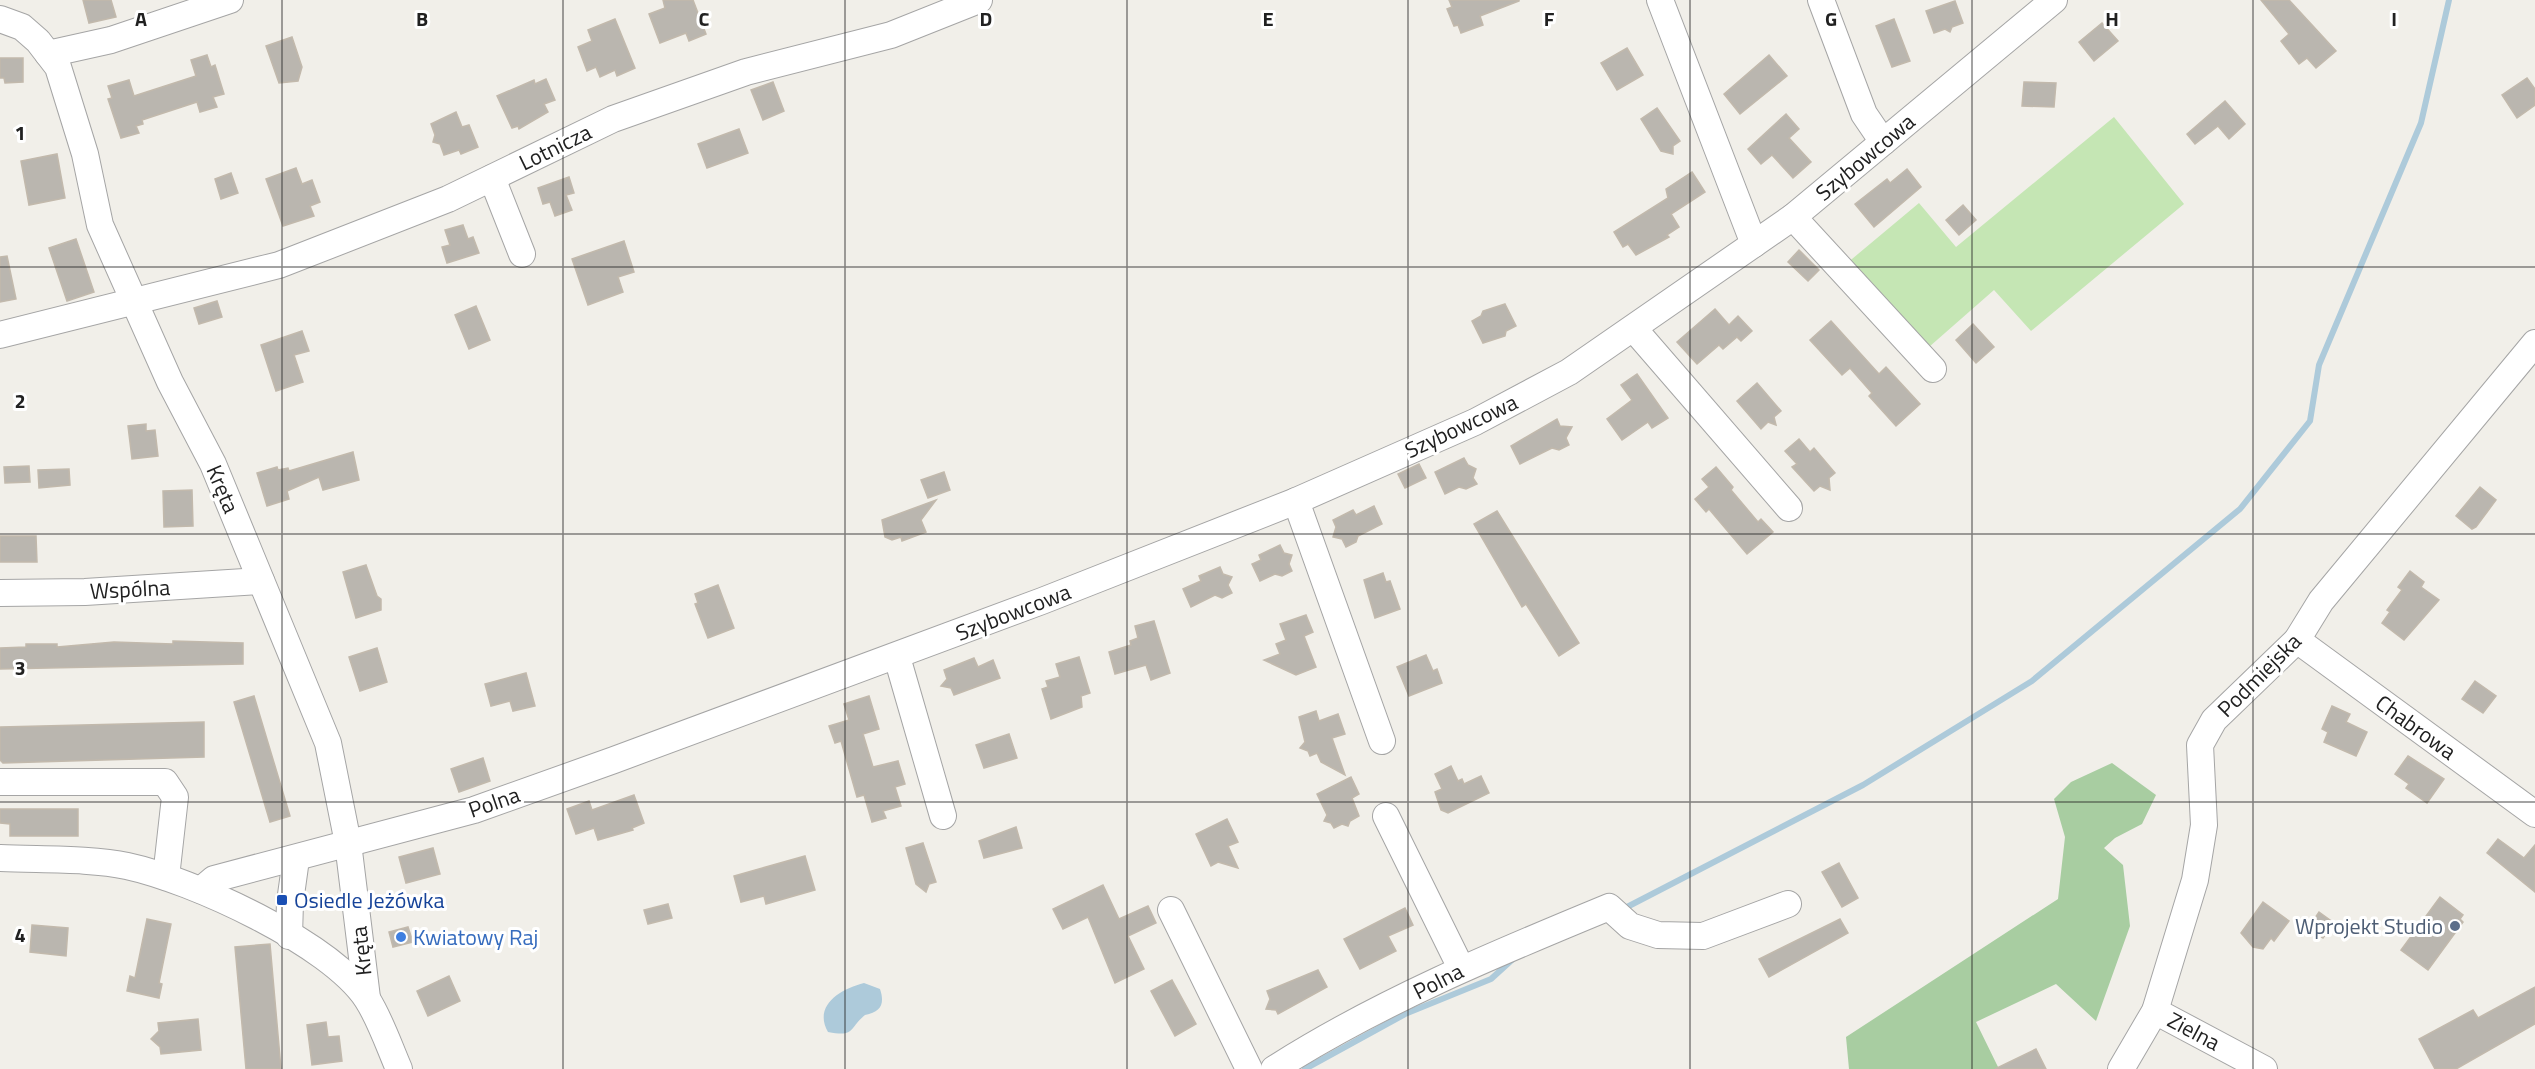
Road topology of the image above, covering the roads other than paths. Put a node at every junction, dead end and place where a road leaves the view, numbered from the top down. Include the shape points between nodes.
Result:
1 (230, 0) edge
2 (979, 0) edge
3 (1660, 0) edge
4 (1821, 0) edge
5 (2054, 0) edge
6 (0, 19) edge
7 (48, 54) junction
8 (1883, 142) junction
9 (492, 178) junction
10 (1793, 217) junction
11 (1754, 244) junction
12 (522, 254) dead end
13 (134, 303) junction
14 (1634, 329) junction
15 (0, 335) edge
16 (2535, 343) edge
17 (1933, 369) dead end
18 (1296, 501) junction
19 (1789, 508) dead end
20 (261, 581) junction
21 (0, 593) edge
22 (2297, 640) junction
23 (897, 657) junction
24 (783, 698) joint
25 (1382, 741) dead end
26 (0, 782) edge
27 (2535, 814) edge
28 (943, 816) dead end
29 (1386, 816) dead end
30 (348, 843) junction
31 (0, 858) edge
32 (296, 859) junction
33 (166, 877) junction
34 (201, 890) junction
35 (1788, 904) dead end
36 (1171, 910) dead end
37 (289, 936) junction
38 (1461, 968) junction
39 (367, 998) junction
40 (2155, 1011) junction
41 (399, 1069) edge
42 (1249, 1069) edge
43 (1274, 1069) edge
44 (2121, 1069) edge
45 (2264, 1069) edge

1 - 7 street via 111,40
2 - 9 street, Lotnicza via 891,35 746,72 613,119
3 - 11 street
4 - 8 street via 1864,114
5 - 8 street, Szybowcowa
6 - 7 street, Kręta via 22,27
7 - 13 street, Kręta via 58,67 85,154 100,225
8 - 10 street, Szybowcowa
9 - 12 street
9 - 13 street, Lotnicza via 279,265
10 - 11 street, Szybowcowa
10 - 17 street
11 - 14 street, Szybowcowa
13 - 15 street, Lotnicza
13 - 20 street, Kręta via 213,464
14 - 18 street, Szybowcowa via 1569,372 1474,422
14 - 19 street
16 - 22 street, Podmiejska via 2321,601
18 - 23 street, Szybowcowa
18 - 25 street
20 - 21 street, Wspólna
20 - 30 street, Kręta via 328,743
22 - 27 street, Chabrowa
22 - 40 street, Podmiejska via 2214,720 2200,745 2204,825 2194,880
23 - 24 street, Szybowcowa
23 - 28 street
24 - 30 street, Polna via 474,810
26 - 33 street via 165,782 175,797
29 - 38 street
30 - 32 street, Polna
30 - 39 street, Kręta
31 - 33 street via 126,865
32 - 34 street, Polna via 214,879
32 - 37 street
33 - 34 street
34 - 37 street
35 - 38 street, Polna via 1703,936 1659,934 1630,926 1609,907
36 - 42 street
37 - 39 street via 326,957
38 - 43 street, Polna
39 - 41 street
40 - 44 street, Podmiejska
40 - 45 street, Zielna

